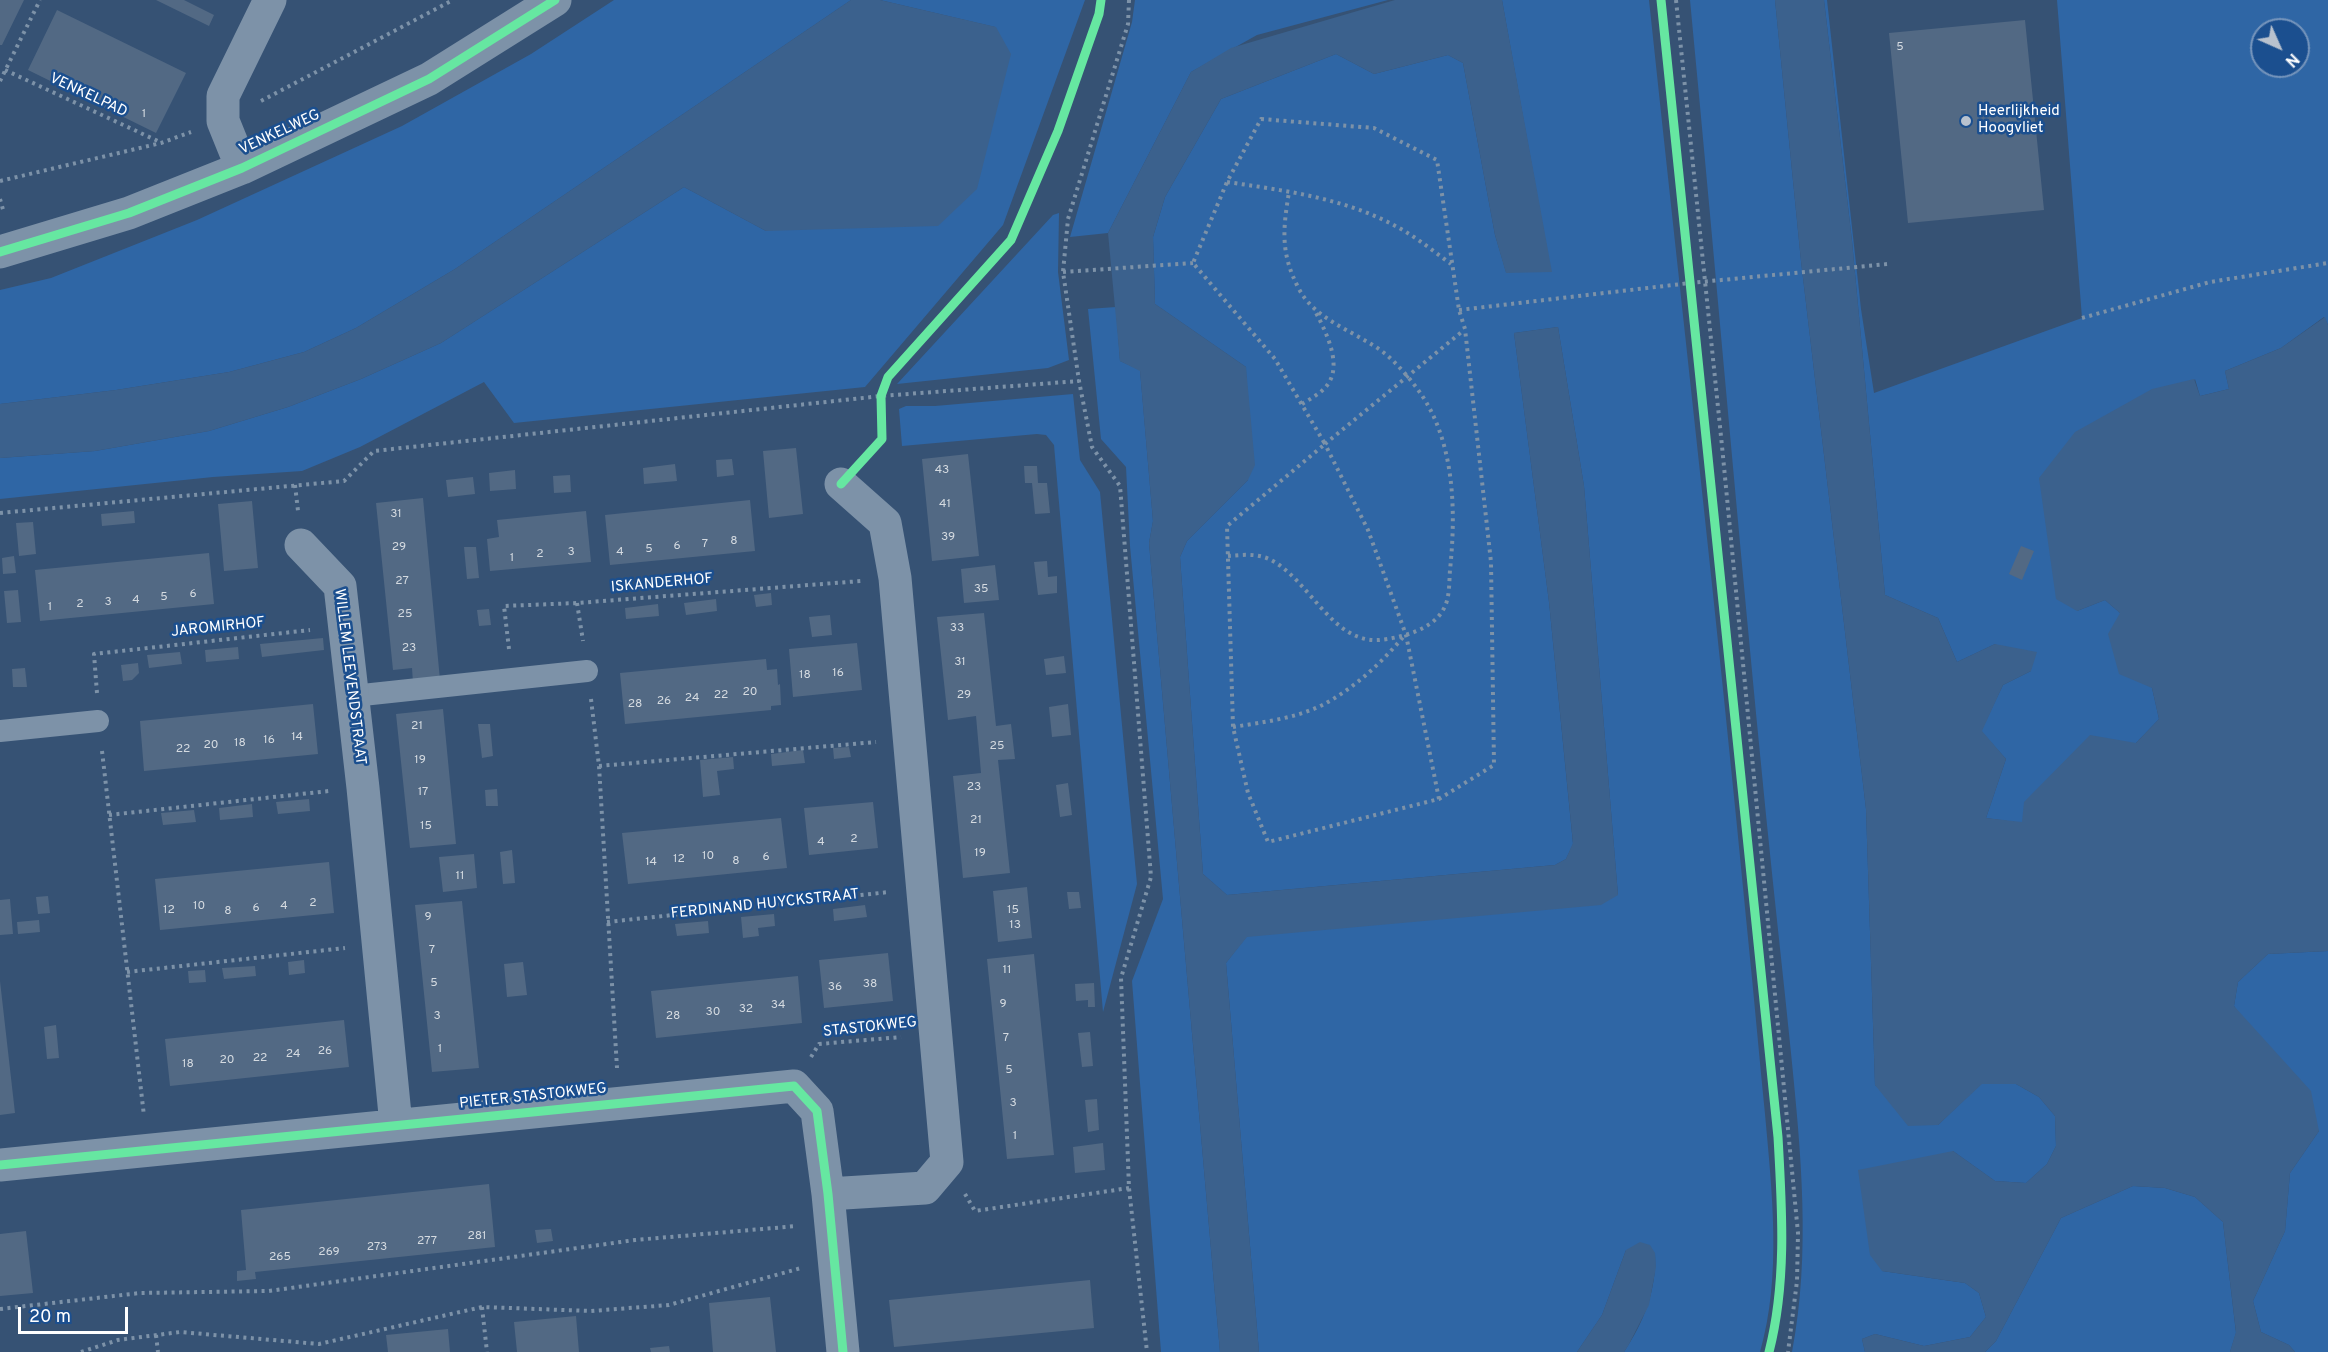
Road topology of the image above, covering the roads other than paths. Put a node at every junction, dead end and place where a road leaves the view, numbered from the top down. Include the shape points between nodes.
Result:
1 (270, 0) edge
2 (555, 0) edge
3 (242, 168) junction
4 (0, 252) edge
5 (841, 484) dead end
6 (301, 545) dead end
7 (587, 671) road end
8 (353, 696) junction
9 (99, 721) road end
10 (0, 731) edge
11 (396, 1125) junction
12 (0, 1165) edge
13 (829, 1209) junction
14 (843, 1352) edge

1 - 3 street via 223,96 223,121
2 - 3 street, VENKELWEG via 429,79
3 - 4 street, VENKELWEG via 129,213
5 - 13 street via 885,523 895,578 947,1162 924,1188
6 - 8 street, WILLEM LEEVENDSTRAAT via 340,586
7 - 8 lane
8 - 11 street, WILLEM LEEVENDSTRAAT
9 - 10 lane
11 - 12 street, PIETER STASTOKWEG
11 - 13 street, PIETER STASTOKWEG via 795,1086 817,1111
13 - 14 street

